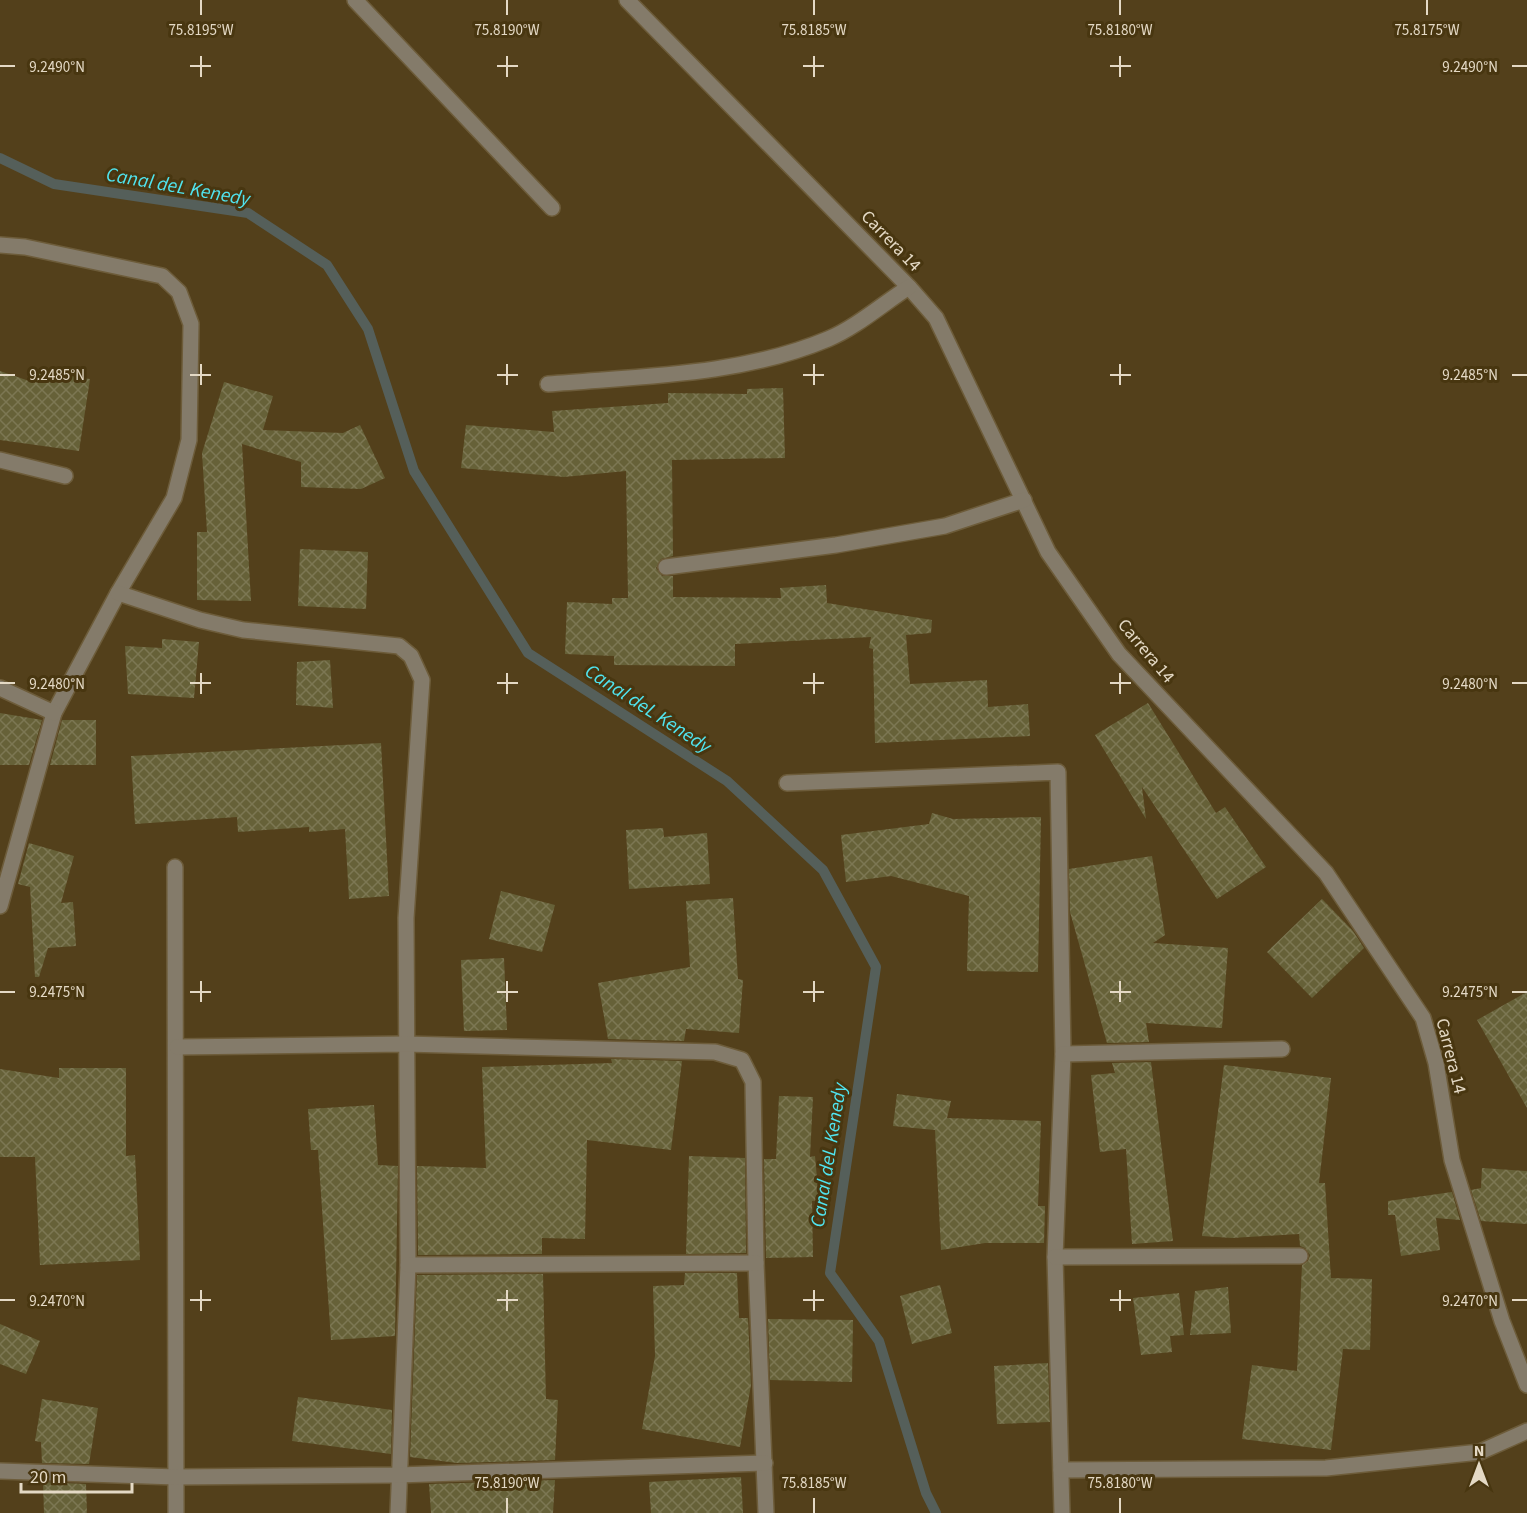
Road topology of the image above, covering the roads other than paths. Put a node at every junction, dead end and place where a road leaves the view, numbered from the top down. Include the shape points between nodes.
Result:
1 (355, 0) edge
2 (627, 0) edge
3 (552, 208) dead end
4 (0, 245) edge
5 (909, 287) junction
6 (548, 384) dead end
7 (0, 460) edge
8 (65, 476) dead end
9 (1024, 500) junction
10 (666, 567) dead end
11 (118, 593) junction
12 (0, 688) edge
13 (54, 713) junction
14 (787, 783) dead end
15 (175, 867) dead end
16 (0, 906) edge
17 (405, 1044) junction
18 (177, 1047) junction
19 (1282, 1049) dead end
20 (1063, 1054) junction
21 (1300, 1256) dead end
22 (1055, 1257) junction
23 (756, 1263) junction
24 (408, 1265) junction
25 (1527, 1385) edge
26 (1527, 1431) edge
27 (765, 1463) junction
28 (1061, 1470) junction
29 (0, 1471) edge
30 (398, 1475) junction
31 (176, 1477) junction
32 (176, 1513) edge
33 (398, 1513) edge
34 (766, 1513) edge
35 (1062, 1513) edge

1 - 3 street
2 - 5 street, Carrera 14
4 - 11 street via 162,276 179,292 191,324 189,440 174,498
5 - 6 street via 830,339 779,355 713,370
5 - 9 street, Carrera 14 via 936,318
7 - 8 street
9 - 10 street via 945,525 836,545
9 - 25 street, Carrera 14 via 1048,552 1119,654 1326,873 1423,1018 1436,1063 1452,1160 1502,1321
11 - 13 street
11 - 17 street via 243,630 399,646 411,656 422,680 406,918
12 - 13 street
13 - 16 street
14 - 20 street via 1058,772
15 - 18 street
17 - 18 street
17 - 23 street via 715,1052 742,1060 753,1082
17 - 24 street
18 - 31 street
19 - 20 street
20 - 22 street
21 - 22 street
22 - 28 street
23 - 24 street
23 - 27 street
24 - 30 street
26 - 28 street via 1480,1452 1326,1468
27 - 30 street
27 - 34 street
28 - 35 street
29 - 31 street
30 - 31 street
30 - 33 street
31 - 32 street

